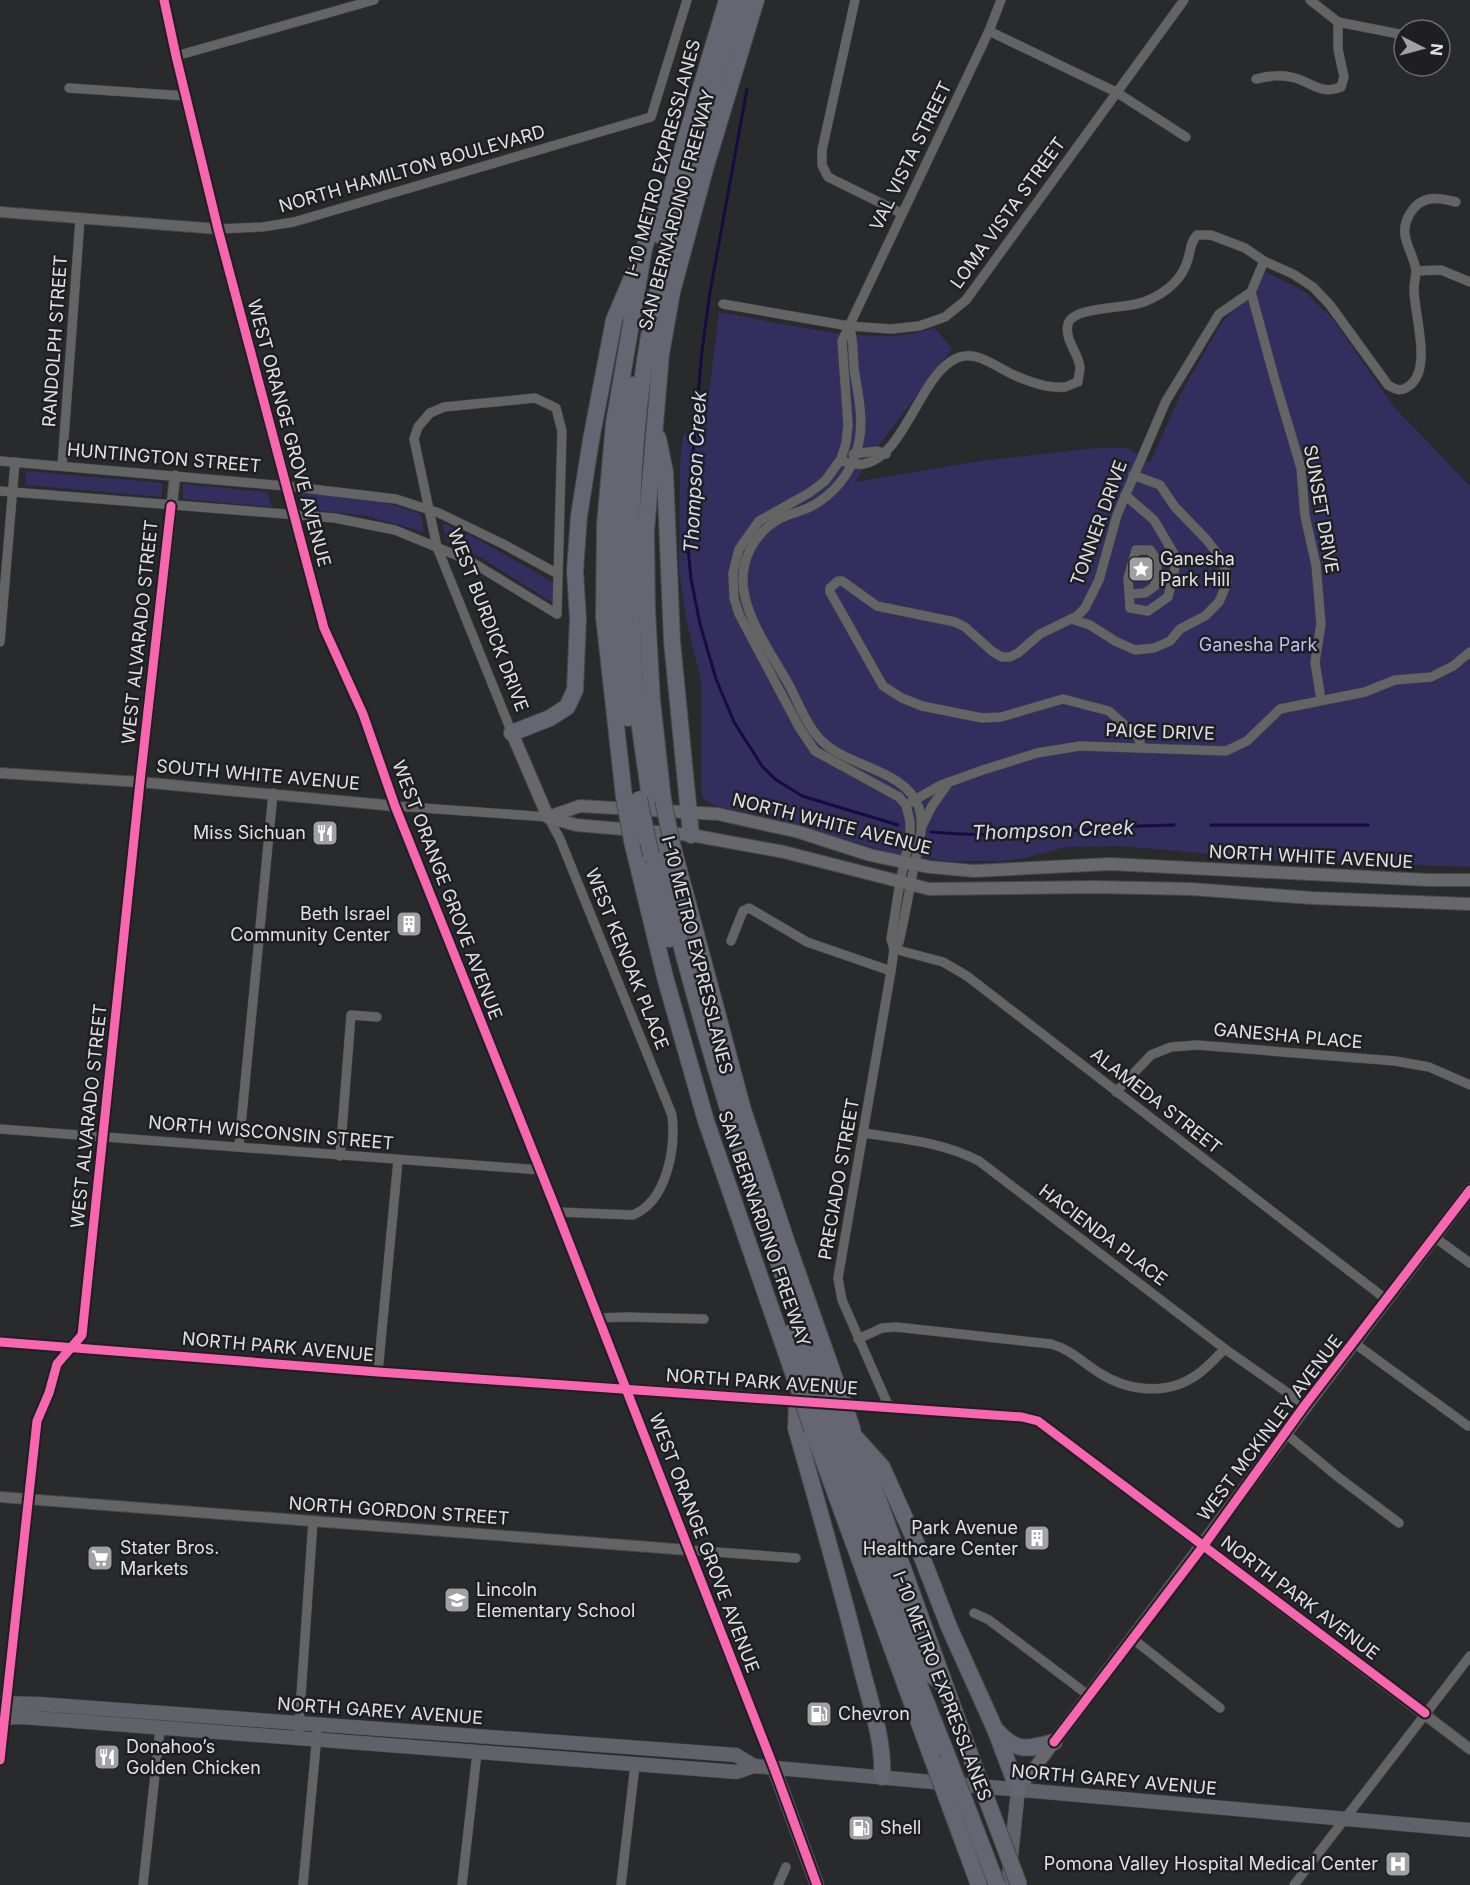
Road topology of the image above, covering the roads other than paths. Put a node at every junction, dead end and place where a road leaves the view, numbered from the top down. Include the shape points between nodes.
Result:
1 (164, 0) edge
2 (374, 0) edge
3 (687, 0) edge
4 (718, 0) edge
5 (727, 0) edge
6 (740, 0) edge
7 (756, 0) edge
8 (855, 0) edge
9 (1001, 0) edge
10 (1184, 0) edge
11 (1310, 0) edge
12 (1338, 22) junction
13 (989, 31) junction
14 (1392, 33) edge
15 (176, 56) junction
16 (1256, 79) dead end
17 (69, 88) dead end
18 (1116, 93) junction
19 (186, 96) junction
20 (1186, 137) dead end
21 (1456, 202) dead end
22 (0, 212) edge
23 (901, 213) junction
24 (80, 219) junction
25 (218, 229) junction
26 (644, 249) junction
27 (1264, 261) junction
28 (1416, 271) junction
29 (1470, 282) edge
30 (1251, 292) junction
31 (723, 304) dead end
32 (849, 326) junction
33 (654, 416) junction
34 (842, 457) junction
35 (854, 459) junction
36 (0, 461) edge
37 (15, 462) junction
38 (62, 466) junction
39 (1133, 475) junction
40 (175, 476) junction
41 (825, 482) junction
42 (286, 486) junction
43 (832, 490) junction
44 (0, 491) edge
45 (13, 492) junction
46 (1125, 495) junction
47 (171, 506) junction
48 (428, 508) junction
49 (293, 514) junction
50 (437, 547) junction
51 (558, 574) junction
52 (1131, 594) junction
53 (1071, 620) junction
54 (0, 642) edge
55 (1470, 651) edge
56 (1321, 700) junction
57 (512, 733) junction
58 (1142, 748) junction
59 (0, 773) edge
60 (950, 781) junction
61 (140, 782) junction
62 (273, 794) junction
63 (644, 799) junction
64 (915, 800) junction
65 (906, 805) junction
66 (394, 806) junction
67 (689, 812) junction
68 (548, 817) junction
69 (920, 828) junction
70 (691, 835) junction
71 (660, 847) junction
72 (909, 863) junction
73 (1470, 880) edge
74 (905, 883) junction
75 (1470, 904) edge
76 (731, 941) dead end
77 (894, 949) junction
78 (891, 971) junction
79 (377, 1017) dead end
80 (1470, 1085) edge
81 (1116, 1092) junction
82 (0, 1129) edge
83 (863, 1133) junction
84 (104, 1137) junction
85 (238, 1146) junction
86 (340, 1156) junction
87 (398, 1160) junction
88 (540, 1170) junction
89 (1470, 1190) edge
90 (557, 1212) junction
91 (1434, 1238) junction
92 (1470, 1263) edge
93 (1387, 1300) junction
94 (598, 1318) junction
95 (704, 1319) dead end
96 (858, 1339) junction
97 (0, 1342) edge
98 (1354, 1343) junction
99 (71, 1347) junction
100 (1225, 1349) junction
101 (378, 1372) junction
102 (812, 1382) junction
103 (626, 1390) junction
104 (1305, 1406) junction
105 (889, 1407) junction
106 (1468, 1426) dead end
107 (830, 1431) junction
108 (1285, 1433) junction
109 (0, 1497) edge
110 (30, 1499) junction
111 (313, 1521) junction
112 (1399, 1523) dead end
113 (1203, 1545) junction
114 (688, 1550) junction
115 (796, 1558) dead end
116 (974, 1613) dead end
117 (1133, 1639) junction
118 (1470, 1656) edge
119 (1088, 1695) junction
120 (3, 1702) edge
121 (1220, 1708) dead end
122 (1425, 1713) junction
123 (2, 1717) edge
124 (299, 1723) junction
125 (318, 1724) junction
126 (160, 1729) junction
127 (995, 1729) junction
128 (297, 1739) junction
129 (317, 1741) junction
130 (1054, 1742) junction
131 (1470, 1749) edge
132 (477, 1753) junction
133 (941, 1759) junction
134 (0, 1760) edge
135 (635, 1765) junction
136 (754, 1766) junction
137 (774, 1768) junction
138 (882, 1777) junction
139 (1018, 1790) junction
140 (1344, 1818) junction
141 (1470, 1830) edge
142 (786, 1867) dead end
143 (143, 1885) edge
144 (303, 1885) edge
145 (462, 1885) edge
146 (621, 1885) edge
147 (778, 1885) edge
148 (817, 1885) edge
149 (979, 1885) edge
150 (997, 1885) edge
151 (1008, 1885) edge
152 (1019, 1885) edge
153 (1294, 1885) edge

1 - 15 street, WEST ORANGE GROVE AVENUE
2 - 15 street
3 - 25 street, NORTH HAMILTON BOULEVARD via 651,117 294,222
4 - 26 highway, SAN BERNARDINO FREEWAY
5 - 63 highway, I-10 METRO EXPRESSLANES via 664,212 641,318 627,416 620,513 621,640 625,694
6 - 63 highway, I-10 METRO EXPRESSLANES via 666,252 640,400 632,516 632,617
7 - 33 highway, SAN BERNARDINO FREEWAY via 672,292
8 - 23 street via 822,165 828,177
9 - 13 street, VAL VISTA STREET
10 - 18 street, LOMA VISTA STREET
11 - 12 street
12 - 14 street
12 - 16 street via 1344,77 1341,87 1332,91 1321,89 1283,76
13 - 18 street
13 - 23 street, VAL VISTA STREET
15 - 19 street, WEST ORANGE GROVE AVENUE
17 - 19 street
18 - 20 street
18 - 32 street, LOMA VISTA STREET via 964,301 945,317 919,326
19 - 25 street, WEST ORANGE GROVE AVENUE
21 - 28 street via 1428,199 1411,213 1405,234
22 - 24 street, NORTH HAMILTON BOULEVARD
23 - 32 street, VAL VISTA STREET
24 - 25 street, NORTH HAMILTON BOULEVARD
24 - 38 street, RANDOLPH STREET
25 - 42 street, WEST ORANGE GROVE AVENUE
26 - 57 highway via 614,320 579,516 575,690 559,712
26 - 63 highway, SAN BERNARDINO FREEWAY via 614,423 605,525 604,616
27 - 28 street via 1313,286 1388,385 1396,390 1404,390 1420,371
27 - 30 street
27 - 35 street via 1211,234 1197,235 1191,242 1184,271 1158,296 1126,307 1083,312 1073,317 1067,334 1080,368 1077,381 1066,387 1034,383 980,357 964,355 949,362 938,374 886,454 877,451
28 - 29 street via 1441,270
30 - 39 street, TONNER DRIVE via 1219,314 1166,401
30 - 56 street, SUNSET DRIVE via 1302,468 1321,624 1315,662
31 - 32 street, LOMA VISTA STREET
32 - 34 street, VAL VISTA STREET via 842,341 848,425
32 - 35 street via 854,340 861,421
33 - 63 highway, SAN BERNARDINO FREEWAY via 646,531 652,700
33 - 67 highway via 665,472 672,641
34 - 35 street
34 - 41 street, VAL VISTA STREET
35 - 43 street
36 - 37 street, HUNTINGTON STREET
37 - 38 street, HUNTINGTON STREET
37 - 45 street
38 - 40 street, HUNTINGTON STREET
39 - 46 street, TONNER DRIVE
39 - 53 street via 1160,485 1224,562 1227,583 1219,602 1205,616 1180,629 1170,641 1135,651 1090,625
40 - 42 street, HUNTINGTON STREET
40 - 47 street, WEST ALVARADO STREET
41 - 43 street
41 - 65 street, VAL VISTA STREET via 759,521 748,534 734,565 734,598 768,670 815,751 881,786
42 - 48 street, HUNTINGTON STREET via 396,499
42 - 49 street, WEST ORANGE GROVE AVENUE
43 - 64 street via 809,507 781,518 754,541 743,580 746,602 818,736 849,760 890,776
44 - 45 street
45 - 47 street
45 - 54 street
46 - 52 street via 1154,520 1177,559 1168,597 1148,611 1130,608
46 - 53 street, TONNER DRIVE via 1099,580 1085,608
47 - 49 street
47 - 61 street, WEST ALVARADO STREET
48 - 50 street, WEST BURDICK DRIVE
48 - 51 street, HUNTINGTON STREET
48 - 51 street, WEST BURDICK DRIVE via 414,439 430,413 535,398 556,408 562,431
49 - 50 street via 395,530
49 - 66 street, WEST ORANGE GROVE AVENUE via 324,628 363,714
50 - 51 street, WEST BURDICK DRIVE via 470,561 557,614
50 - 57 street, WEST BURDICK DRIVE
52 - 52 street via 1128,579 1136,550 1150,550 1158,567 1155,586 1145,593
53 - 58 street, TONNER DRIVE via 1040,634 1018,653 1002,657 955,622 877,606 842,581 830,588 883,686 902,698 982,718 1001,717 1063,699 1109,711 1138,736
55 - 56 street, PAIGE DRIVE via 1453,666 1431,677 1395,680 1365,692
56 - 58 street, PAIGE DRIVE via 1280,709 1247,741 1226,751
57 - 68 main road, WEST BURDICK DRIVE
58 - 60 street, PAIGE DRIVE via 1080,746 1037,753
59 - 61 street, SOUTH WHITE AVENUE
60 - 64 street, PAIGE DRIVE
60 - 69 street
61 - 62 street, SOUTH WHITE AVENUE
61 - 84 street, WEST ALVARADO STREET
62 - 66 street, SOUTH WHITE AVENUE
62 - 85 street
63 - 71 highway, SAN BERNARDINO FREEWAY, bridge
63 - 71 highway, I-10 METRO EXPRESSLANES, bridge
63 - 102 highway, SAN BERNARDINO FREEWAY, bridge via 632,842 706,1121
64 - 65 street, PAIGE DRIVE
64 - 69 street
65 - 72 street via 910,821
66 - 68 street, SOUTH WHITE AVENUE
66 - 88 street, WEST ORANGE GROVE AVENUE
67 - 68 main road, NORTH WHITE AVENUE via 580,806
67 - 70 highway
67 - 72 main road, NORTH WHITE AVENUE via 718,814 799,832
68 - 70 main road, SOUTH WHITE AVENUE via 576,825
68 - 90 street, WEST KENOAK PLACE via 672,1115 674,1131 667,1170 645,1211 633,1215
69 - 72 street
70 - 74 main road, SOUTH WHITE AVENUE via 784,852
71 - 102 highway, SAN BERNARDINO FREEWAY via 787,1243
71 - 102 highway, I-10 METRO EXPRESSLANES via 658,897 715,1105 749,1215
72 - 73 main road, NORTH WHITE AVENUE via 974,871 1110,864
72 - 74 street, PRECIADO STREET
74 - 75 main road via 929,890 1191,889
74 - 77 street, PRECIADO STREET via 891,939
76 - 78 street via 743,911 749,908 807,942
77 - 78 street, PRECIADO STREET
77 - 81 street, ALAMEDA STREET via 943,962 967,976
78 - 83 street, PRECIADO STREET
79 - 86 street via 351,1015
80 - 81 street, GANESHA PLACE via 1430,1067 1395,1061 1197,1045 1171,1047 1151,1055
81 - 93 street, ALAMEDA STREET
82 - 84 street, NORTH WISCONSIN STREET
83 - 96 street, PRECIADO STREET via 838,1278 842,1300
83 - 100 street, HACIENDA PLACE via 939,1144 980,1161
84 - 85 street, NORTH WISCONSIN STREET
84 - 99 street, WEST ALVARADO STREET via 82,1335
85 - 86 street, NORTH WISCONSIN STREET
86 - 87 street, NORTH WISCONSIN STREET
87 - 88 street, NORTH WISCONSIN STREET
87 - 101 street
88 - 90 street, WEST ORANGE GROVE AVENUE
89 - 91 main road, WEST MCKINLEY AVENUE
90 - 94 street, WEST ORANGE GROVE AVENUE
91 - 92 street
91 - 93 main road, WEST MCKINLEY AVENUE
93 - 98 main road, WEST MCKINLEY AVENUE
94 - 95 street
94 - 103 street, WEST ORANGE GROVE AVENUE
96 - 100 street via 882,1328 896,1327 1051,1344 1063,1347 1119,1383 1149,1389 1165,1389 1190,1379
96 - 105 street, PRECIADO STREET
97 - 99 street, NORTH PARK AVENUE
98 - 104 main road, WEST MCKINLEY AVENUE
98 - 106 street
99 - 101 street, NORTH PARK AVENUE
99 - 110 street, WEST ALVARADO STREET via 57,1364 37,1421
100 - 104 street, HACIENDA PLACE
101 - 103 street, NORTH PARK AVENUE
102 - 107 highway, SAN BERNARDINO FREEWAY, bridge
102 - 107 highway
102 - 107 highway, I-10 METRO EXPRESSLANES, bridge
103 - 105 street, NORTH PARK AVENUE
103 - 114 street, WEST ORANGE GROVE AVENUE
104 - 108 main road, WEST MCKINLEY AVENUE
105 - 113 street, NORTH PARK AVENUE via 1038,1421
107 - 127 highway via 882,1467
107 - 133 highway, SAN BERNARDINO FREEWAY
107 - 138 highway via 854,1636 880,1739
107 - 152 highway, I-10 METRO EXPRESSLANES, bridge via 928,1672 945,1685
108 - 112 street
108 - 113 main road, WEST MCKINLEY AVENUE
109 - 110 street, NORTH GORDON STREET
110 - 111 street, NORTH GORDON STREET
110 - 120 street, WEST ALVARADO STREET
111 - 114 street, NORTH GORDON STREET
111 - 124 street
113 - 117 main road, WEST MCKINLEY AVENUE
113 - 122 street, NORTH PARK AVENUE
114 - 115 street, NORTH GORDON STREET
114 - 137 street, WEST ORANGE GROVE AVENUE
116 - 119 street via 989,1620
117 - 119 main road, WEST MCKINLEY AVENUE
117 - 121 street
118 - 122 street
119 - 130 main road, WEST MCKINLEY AVENUE
120 - 123 street, WEST ALVARADO STREET
120 - 124 main road, NORTH GAREY AVENUE
122 - 131 street, NORTH PARK AVENUE
122 - 140 street
123 - 126 main road, NORTH GAREY AVENUE
123 - 134 street, WEST ALVARADO STREET
124 - 125 main road, NORTH GAREY AVENUE
124 - 128 street
125 - 129 street
125 - 136 main road, NORTH GAREY AVENUE via 736,1755
126 - 128 main road, NORTH GAREY AVENUE
126 - 143 street
127 - 130 highway via 1014,1747
127 - 139 highway
128 - 129 main road, NORTH GAREY AVENUE
129 - 132 main road, NORTH GAREY AVENUE
129 - 144 street
130 - 139 main road, WEST MCKINLEY AVENUE
132 - 135 main road, NORTH GAREY AVENUE
132 - 145 street
133 - 149 highway, SAN BERNARDINO FREEWAY, bridge
133 - 150 highway, I-10 METRO EXPRESSLANES, bridge
135 - 136 main road, NORTH GAREY AVENUE via 737,1772
135 - 146 street
136 - 137 main road, NORTH GAREY AVENUE
137 - 138 main road, NORTH GAREY AVENUE
137 - 148 main road
138 - 139 main road, NORTH GAREY AVENUE
139 - 140 main road, NORTH GAREY AVENUE
139 - 151 main road
140 - 141 main road, NORTH GAREY AVENUE
140 - 153 street
142 - 147 street

